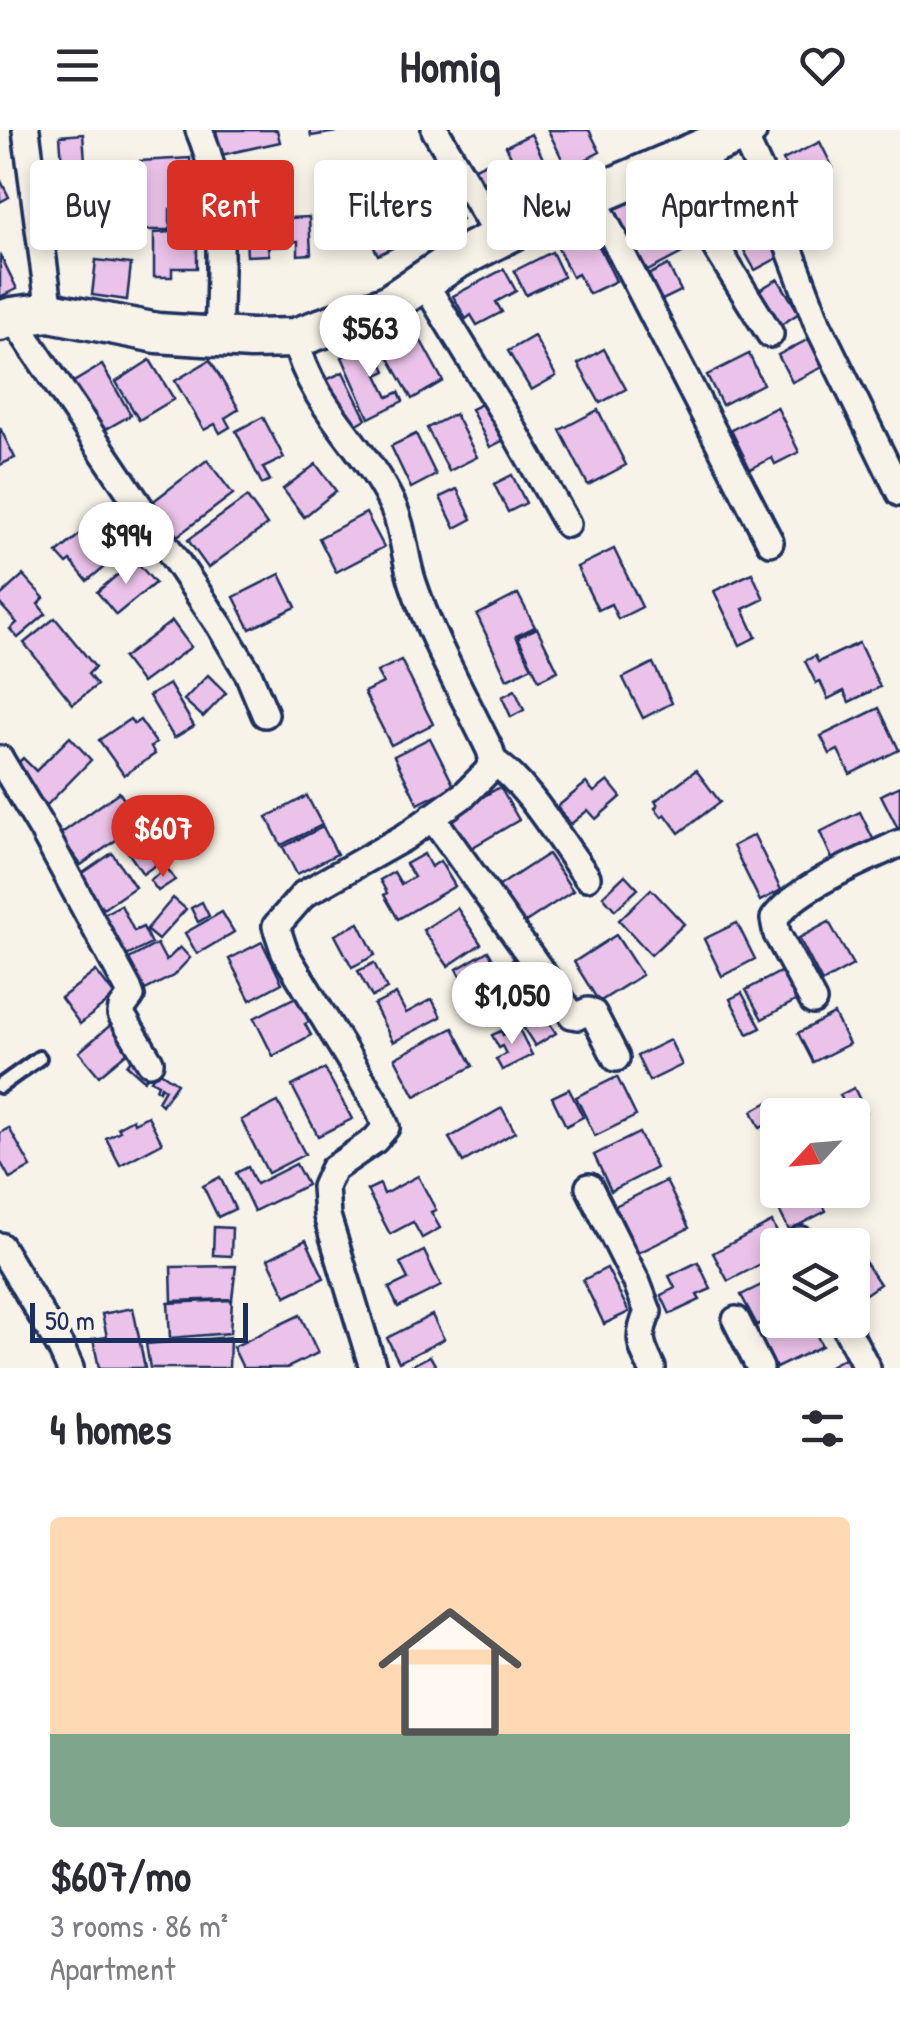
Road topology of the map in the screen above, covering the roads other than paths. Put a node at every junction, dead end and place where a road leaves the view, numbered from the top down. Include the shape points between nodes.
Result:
1 (26, 130) edge
2 (200, 130) edge
3 (435, 130) edge
4 (744, 131) edge
5 (676, 160) edge
6 (487, 218) edge
7 (606, 223) edge
8 (487, 244) edge
9 (717, 250) edge
10 (423, 281) junction
11 (50, 312) junction
12 (6, 319) edge
13 (770, 334) dead end
14 (218, 337) junction
15 (296, 338) junction
16 (900, 493) edge
17 (567, 524) dead end
18 (770, 542) dead end
19 (265, 714) dead end
20 (0, 759) edge
21 (493, 762) junction
22 (432, 818) junction
23 (897, 852) edge
24 (586, 877) dead end
25 (813, 1001) dead end
26 (40, 1058) dead end
27 (616, 1058) dead end
28 (150, 1062) dead end
29 (0, 1086) edge
30 (589, 1187) dead end
31 (0, 1246) edge
32 (736, 1320) dead end
33 (851, 1338) edge
34 (70, 1368) edge
35 (373, 1368) edge
36 (652, 1368) edge
37 (760, 1368) edge
38 (867, 1368) edge

1 - 11 street
2 - 14 street via 218,204
3 - 6 street
4 - 5 street
4 - 16 street via 818,325
7 - 18 street
8 - 10 street
9 - 13 street
10 - 15 street via 388,304
10 - 17 street
11 - 12 street
11 - 14 street
12 - 19 street via 220,626
14 - 15 street
15 - 21 street via 322,404 393,505 412,582
20 - 28 street via 128,988 121,1014
21 - 22 street
21 - 24 street via 521,788
22 - 27 street via 572,1016 594,1013
22 - 35 street via 304,894 276,926 284,953 386,1126 334,1169 325,1187 326,1216
23 - 25 street via 808,890 774,919
26 - 29 lane
30 - 36 street via 648,1312 640,1334
31 - 34 street
32 - 37 street
33 - 38 street

